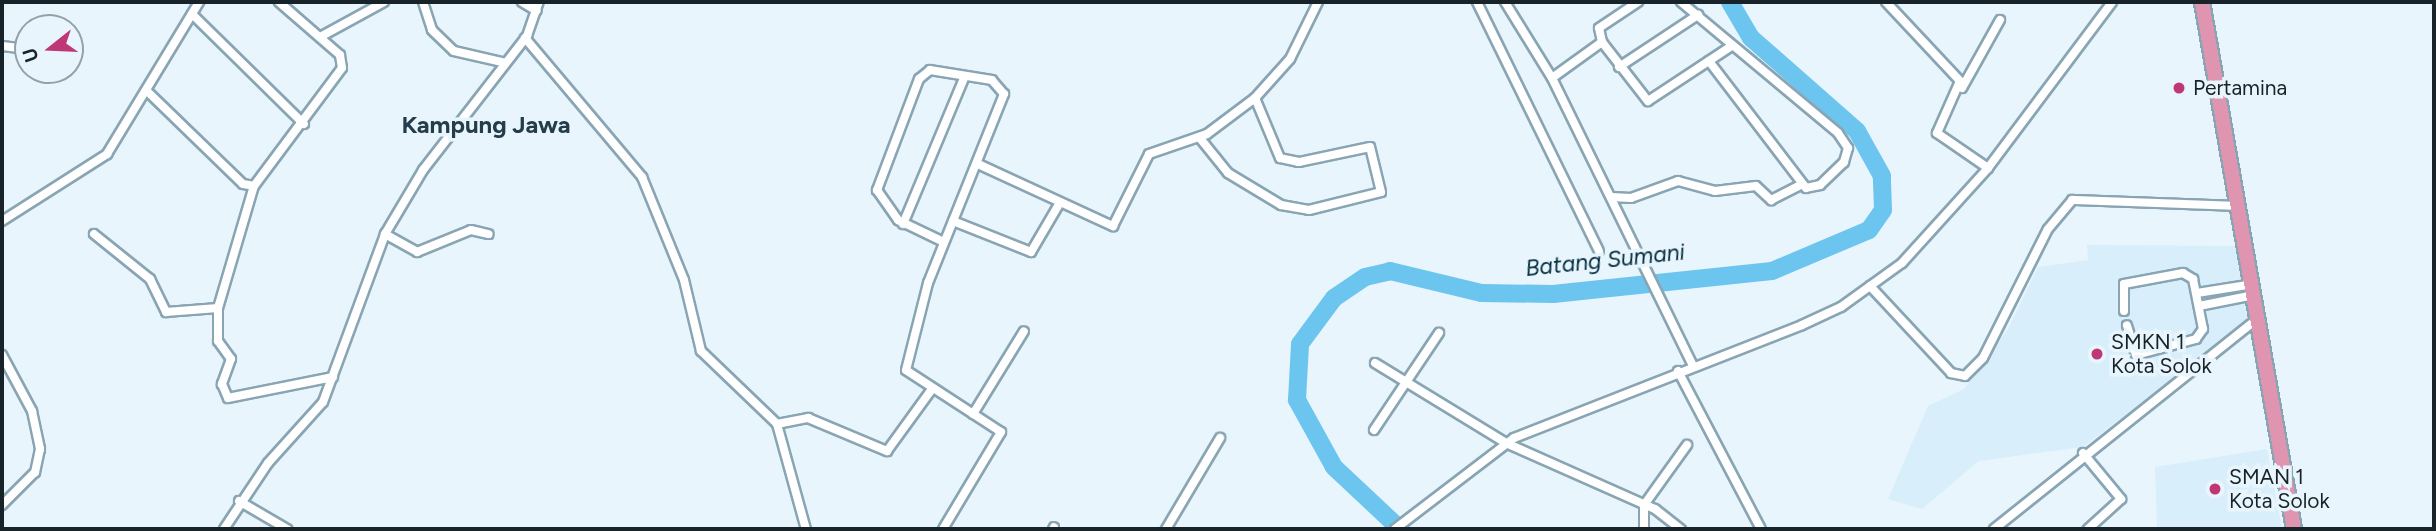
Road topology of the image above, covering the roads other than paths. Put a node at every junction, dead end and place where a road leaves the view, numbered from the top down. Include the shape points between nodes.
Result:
1 (199, 2) edge
2 (279, 2) edge
3 (384, 2) edge
4 (423, 2) edge
5 (522, 2) edge
6 (1318, 2) edge
7 (1477, 2) edge
8 (1505, 2) edge
9 (1638, 2) edge
10 (1681, 2) edge
11 (1886, 2) edge
12 (2112, 2) edge
13 (2202, 2) edge
14 (538, 6) edge
15 (192, 14) junction
16 (1698, 15) junction
17 (2000, 20) dead end
18 (320, 37) junction
19 (525, 38) junction
20 (1602, 43) junction
21 (1730, 47) junction
22 (1709, 61) junction
23 (506, 63) junction
24 (1619, 67) junction
25 (965, 76) junction
26 (1552, 78) junction
27 (1962, 88) junction
28 (148, 92) junction
29 (1255, 98) junction
30 (304, 124) junction
31 (1199, 137) junction
32 (978, 164) junction
33 (1988, 168) junction
34 (1802, 184) junction
35 (254, 186) junction
36 (1611, 197) junction
37 (1059, 204) junction
38 (2235, 206) junction
39 (2, 221) edge
40 (953, 221) junction
41 (903, 224) junction
42 (93, 234) dead end
43 (385, 234) junction
44 (489, 234) dead end
45 (944, 242) junction
46 (1599, 251) dead end
47 (1870, 286) junction
48 (2248, 291) junction
49 (2197, 293) junction
50 (2199, 306) junction
51 (218, 308) junction
52 (2124, 311) dead end
53 (2253, 322) junction
54 (2127, 325) dead end
55 (1024, 331) dead end
56 (1439, 333) dead end
57 (2, 355) edge
58 (1376, 363) dead end
59 (1693, 366) junction
60 (1678, 371) junction
61 (333, 377) junction
62 (1408, 380) junction
63 (932, 389) junction
64 (973, 414) junction
65 (777, 424) junction
66 (1374, 430) dead end
67 (1220, 438) dead end
68 (1506, 443) junction
69 (1687, 445) dead end
70 (2083, 453) junction
71 (239, 501) junction
72 (2, 505) edge
73 (1644, 505) junction
74 (950, 523) junction
75 (224, 529) edge
76 (287, 529) edge
77 (806, 529) edge
78 (943, 529) edge
79 (958, 529) edge
80 (1166, 529) edge
81 (1395, 529) edge
82 (1644, 529) edge
83 (1681, 529) edge
84 (1761, 529) edge
85 (1994, 529) edge
86 (2088, 529) edge
87 (2294, 529) edge

1 - 15 street
2 - 18 street
3 - 18 street
4 - 23 street via 432,30 454,51
5 - 14 street
6 - 29 street via 1290,59
7 - 46 street
8 - 26 street
9 - 20 street via 1597,30
10 - 16 street
11 - 27 street
12 - 33 street
13 - 38 highway
14 - 19 street
15 - 28 street
15 - 30 street
16 - 21 street
16 - 24 street
17 - 27 street
18 - 30 street via 340,55 342,68
19 - 23 street
19 - 65 street via 642,177 684,280 703,355
20 - 24 street
20 - 26 street
21 - 22 street
21 - 34 street via 1846,143 1847,158 1820,185
22 - 24 street via 1647,101
22 - 34 street
23 - 43 street via 424,170
25 - 32 street via 992,80 1004,94
25 - 41 street
25 - 41 street via 930,70 919,79 877,190
26 - 36 street
27 - 33 street via 1936,130
28 - 35 street via 243,184
28 - 39 street via 107,154
29 - 31 street
29 - 31 street via 1280,158 1299,162 1370,147 1381,192 1309,210 1280,205 1228,173
30 - 35 street
31 - 37 street via 1149,154 1113,226
32 - 37 street
32 - 40 street
33 - 47 street via 1926,240
34 - 36 street via 1771,200 1759,187 1715,191 1678,181 1631,198
35 - 51 street
36 - 59 street
37 - 40 street via 1031,252
38 - 47 street via 2072,200 2048,229 1983,358 1965,376 1951,373
38 - 48 highway
40 - 45 street
41 - 45 street
42 - 51 street via 150,279 166,312
43 - 44 street via 417,252 471,230
43 - 61 street
45 - 63 street via 928,283 906,372
47 - 59 street via 1802,325
48 - 49 street
48 - 50 street
48 - 53 highway
49 - 50 street
49 - 52 street via 2186,274 2127,283
50 - 54 street via 2203,329 2191,341 2136,355
51 - 61 street via 218,341 231,359 222,384 228,398
53 - 70 street
53 - 87 highway
55 - 64 street
56 - 62 street
57 - 72 street via 32,411 40,449 35,472
58 - 62 street
59 - 60 street
60 - 68 street
60 - 84 street
61 - 71 street via 323,401
62 - 66 street
62 - 68 street
63 - 64 street
63 - 65 street via 887,452 808,418
64 - 74 street via 1001,438
65 - 77 street
67 - 80 street
68 - 73 street
68 - 81 street
69 - 73 street
70 - 85 street
70 - 86 street via 2121,499
71 - 75 street
71 - 76 street
73 - 82 street
73 - 83 street
74 - 78 street
74 - 79 street

